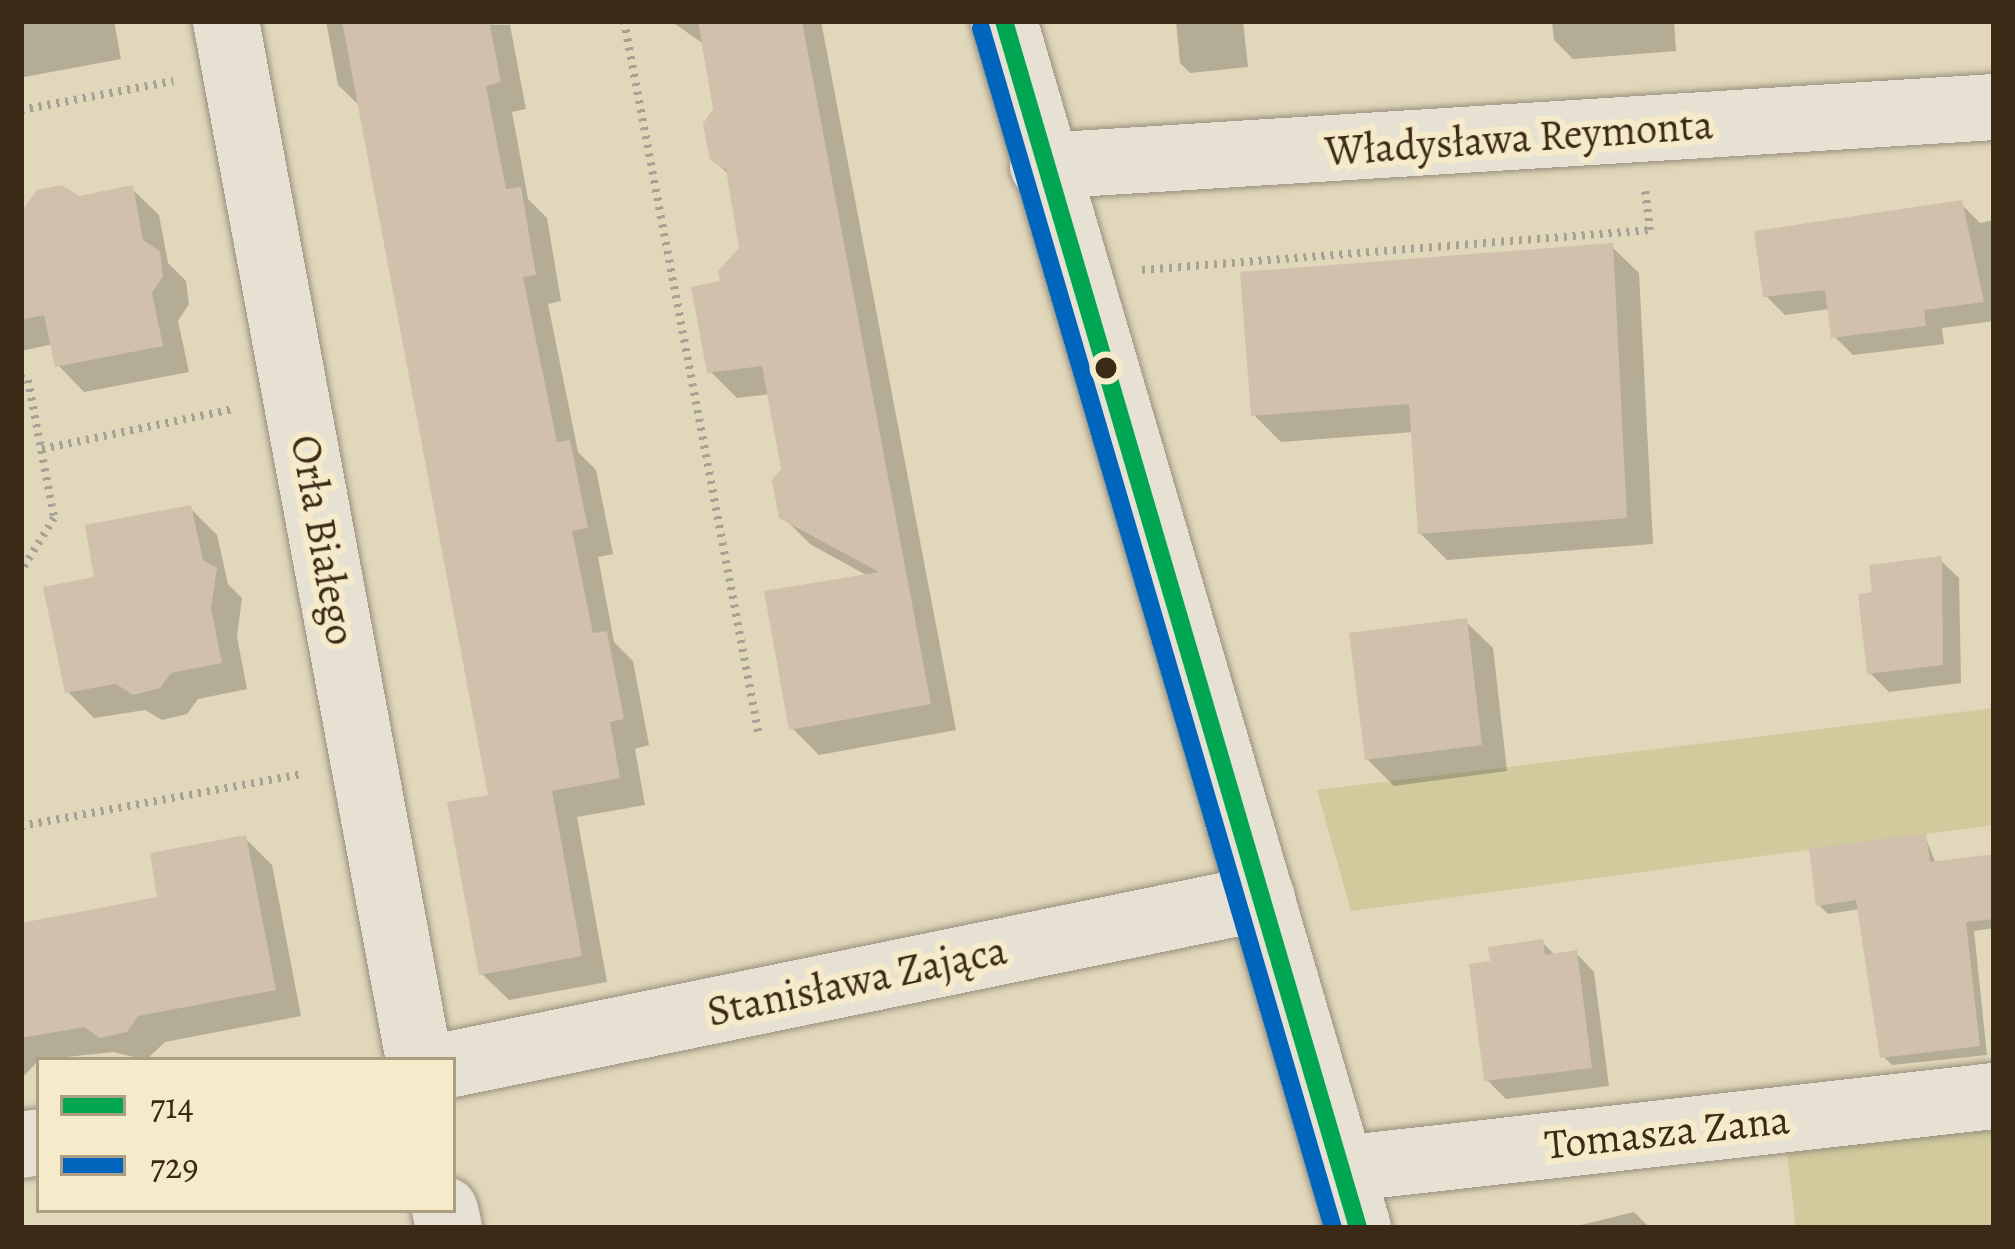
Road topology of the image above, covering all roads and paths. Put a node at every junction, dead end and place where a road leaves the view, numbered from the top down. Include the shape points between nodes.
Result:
1 (226, 21) edge
2 (623, 21) edge
3 (1004, 21) edge
4 (180, 80) dead end
5 (1994, 107) edge
6 (21, 110) edge
7 (1043, 166) junction
8 (1645, 186) dead end
9 (1117, 272) dead end
10 (21, 378) edge
11 (240, 408) dead end
12 (41, 449) junction
13 (21, 571) edge
14 (758, 731) dead end
15 (308, 773) dead end
16 (21, 826) edge
17 (1262, 898) junction
18 (418, 1057) edge
19 (456, 1063) edge
20 (1994, 1096) edge
21 (1349, 1198) edge

1 - 18 street, Orła Białego
2 - 14 path
3 - 7 street
4 - 6 path
5 - 7 street, Władysława Reymonta
7 - 17 street
8 - 9 path via 1650,230
10 - 12 path via 28,380
11 - 12 path
12 - 13 path via 54,518
15 - 16 path
17 - 19 street, Stanisława Zająca
17 - 21 street
20 - 21 street, Tomasza Zana

